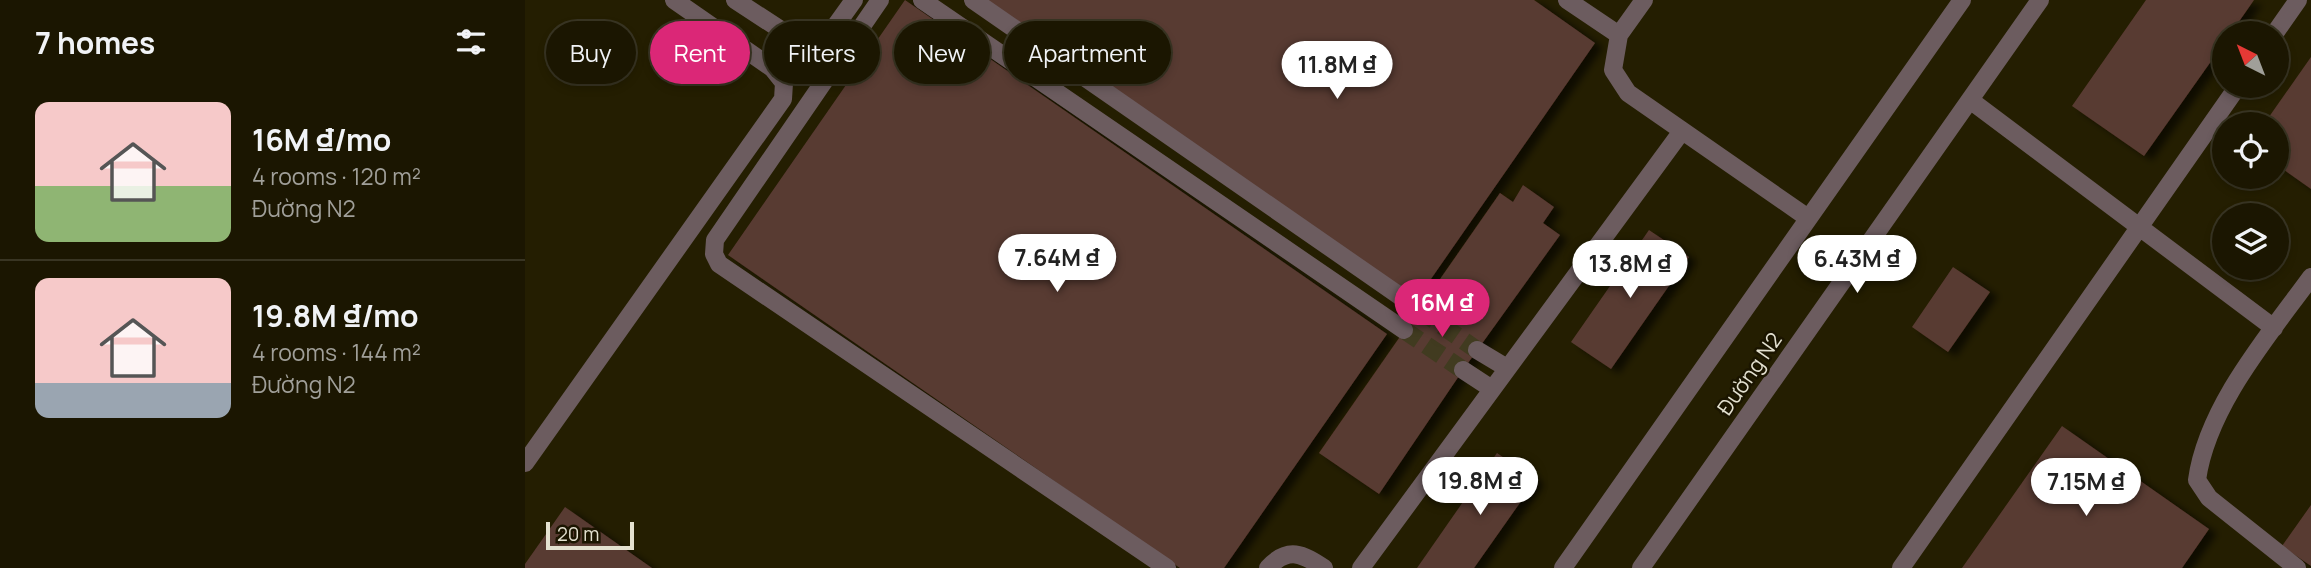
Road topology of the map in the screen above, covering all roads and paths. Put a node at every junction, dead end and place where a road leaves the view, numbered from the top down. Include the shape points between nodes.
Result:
1 (674, 0) edge
2 (735, 0) edge
3 (854, 0) edge
4 (880, 0) edge
5 (922, 0) edge
6 (973, 0) edge
7 (1567, 0) edge
8 (1962, 0) edge
9 (2040, 0) edge
10 (2298, 0) edge
11 (1634, 3) edge
12 (2283, 21) edge
13 (1619, 35) junction
14 (2230, 98) edge
15 (1970, 100) junction
16 (1682, 131) junction
17 (1195, 153) junction
18 (1180, 177) junction
19 (1808, 218) junction
20 (2140, 226) junction
21 (2311, 277) edge
22 (1420, 310) tunnel mouth
23 (2274, 328) junction
24 (1404, 330) tunnel mouth
25 (1477, 350) tunnel mouth
26 (1507, 368) junction
27 (1463, 370) tunnel mouth
28 (1492, 389) junction
29 (525, 463) edge
30 (1167, 568) edge
31 (1268, 568) edge
32 (1324, 568) edge
33 (1361, 568) edge
34 (1563, 568) edge
35 (1641, 568) edge
36 (1901, 568) edge
37 (2297, 568) edge

1 - 29 street via 772,68 784,83 783,99
2 - 3 street via 804,45 818,44
4 - 30 street via 715,240 713,254 719,264
5 - 18 street
6 - 17 street
7 - 13 street
8 - 19 street, Đường N2
9 - 15 street, Đường N2
10 - 12 street
11 - 13 street
13 - 16 street via 1613,70 1620,81 1628,93
14 - 20 street
15 - 20 street
15 - 35 street, Đường N2
16 - 19 street
16 - 26 street
17 - 18 street
17 - 22 street
18 - 24 street
19 - 34 street, Đường N2
20 - 23 street
20 - 36 street
21 - 23 street
23 - 37 street via 2218,410 2200,456 2197,481 2209,498
25 - 26 street
26 - 28 street
27 - 28 street
28 - 33 street
31 - 32 street via 1288,554 1304,555

